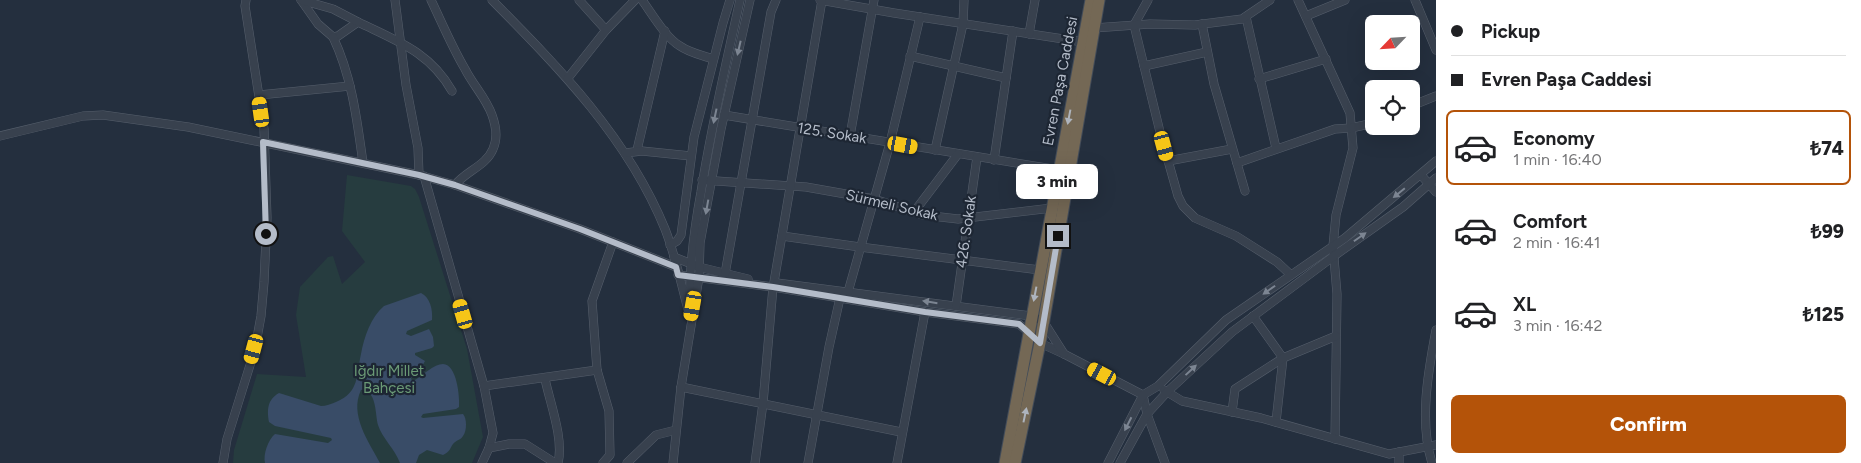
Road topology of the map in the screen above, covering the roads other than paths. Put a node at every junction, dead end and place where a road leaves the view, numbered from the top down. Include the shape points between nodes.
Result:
1 (395, 0) edge
2 (431, 0) edge
3 (492, 0) edge
4 (579, 0) edge
5 (636, 0) edge
6 (642, 0) edge
7 (730, 0) edge
8 (740, 0) edge
9 (750, 0) edge
10 (776, 0) edge
11 (822, 0) edge
12 (874, 0) edge
13 (964, 0) edge
14 (1035, 0) edge
15 (1091, 0) edge
16 (1099, 0) edge
17 (1148, 0) edge
18 (1270, 0) edge
19 (1298, 0) edge
20 (1345, 0) edge
21 (1415, 0) edge
22 (244, 2) edge
23 (872, 9) junction
24 (1306, 16) junction
25 (920, 17) junction
26 (1246, 17) junction
27 (358, 22) junction
28 (963, 24) junction
29 (1202, 24) junction
30 (1134, 25) junction
31 (1094, 28) junction
32 (606, 30) junction
33 (665, 31) junction
34 (1013, 31) junction
35 (1030, 34) junction
36 (333, 37) junction
37 (1434, 39) edge
38 (399, 42) junction
39 (1083, 42) junction
40 (1436, 50) edge
41 (1207, 52) junction
42 (910, 56) junction
43 (1326, 58) junction
44 (713, 59) junction
45 (954, 65) junction
46 (1144, 66) junction
47 (568, 78) junction
48 (1006, 78) junction
49 (1259, 79) junction
50 (350, 86) junction
51 (452, 91) dead end
52 (258, 96) junction
53 (1436, 96) edge
54 (1420, 102) edge
55 (724, 115) junction
56 (751, 120) junction
57 (1365, 125) edge
58 (802, 128) junction
59 (1351, 128) junction
60 (0, 136) edge
61 (850, 136) junction
62 (263, 142) junction
63 (890, 143) junction
64 (1276, 148) junction
65 (1232, 149) junction
66 (637, 150) junction
67 (935, 150) junction
68 (625, 153) junction
69 (958, 154) junction
70 (691, 156) junction
71 (977, 158) junction
72 (994, 160) junction
73 (1168, 161) junction
74 (1436, 161) edge
75 (364, 163) junction
76 (1238, 163) junction
77 (1059, 170) junction
78 (1421, 175) junction
79 (422, 176) junction
80 (1436, 178) edge
81 (702, 180) junction
82 (712, 182) junction
83 (741, 182) junction
84 (455, 185) junction
85 (1430, 185) junction
86 (790, 186) junction
87 (1244, 191) dead end
88 (1436, 192) edge
89 (874, 199) junction
90 (1052, 208) junction
91 (914, 212) junction
92 (968, 218) junction
93 (782, 236) junction
94 (613, 242) junction
95 (670, 245) junction
96 (1333, 246) junction
97 (860, 247) junction
98 (1334, 256) junction
99 (674, 257) junction
100 (962, 259) junction
101 (690, 264) junction
102 (699, 267) junction
103 (1040, 270) junction
104 (677, 271) junction
105 (724, 274) junction
106 (1291, 275) junction
107 (689, 276) junction
108 (698, 277) junction
109 (774, 285) junction
110 (848, 292) junction
111 (840, 298) junction
112 (956, 306) junction
113 (925, 312) junction
114 (1031, 316) junction
115 (1253, 316) junction
116 (690, 321) junction
117 (1043, 321) junction
118 (1436, 330) edge
119 (1028, 332) junction
120 (1336, 336) junction
121 (1040, 343) junction
122 (1064, 354) junction
123 (1284, 358) junction
124 (597, 370) junction
125 (1432, 370) edge
126 (545, 378) junction
127 (484, 386) junction
128 (1158, 386) junction
129 (681, 387) junction
130 (1167, 392) junction
131 (1143, 395) junction
132 (763, 403) junction
133 (1232, 412) junction
134 (816, 414) junction
135 (1147, 414) junction
136 (1276, 422) junction
137 (676, 430) junction
138 (901, 432) junction
139 (1335, 439) junction
140 (1436, 445) edge
141 (1427, 447) junction
142 (489, 448) junction
143 (1399, 452) junction
144 (1121, 462) edge
145 (223, 463) edge
146 (482, 463) edge
147 (556, 463) edge
148 (603, 463) edge
149 (627, 463) edge
150 (673, 463) edge
151 (756, 463) edge
152 (808, 463) edge
153 (896, 463) edge
154 (1005, 463) edge
155 (1014, 463) edge
156 (1108, 463) edge
157 (1165, 463) edge
158 (1399, 463) edge
159 (1432, 463) edge

1 - 38 street
2 - 84 street via 465,70 488,106 496,131 496,143 488,157 466,172
3 - 47 street
4 - 32 street
5 - 32 street
6 - 33 street
7 - 44 street
8 -> 81 street
9 -> 55 street
10 - 56 street
11 - 23 street
11 - 58 street
12 - 23 street
13 - 28 street
14 - 35 street
15 - 39 highway, Evren Paşa Caddesi
16 - 31 highway, Evren Paşa Caddesi
17 - 30 street
18 - 26 street
19 - 24 street
20 - 24 street
21 - 37 street
22 - 52 street
23 - 25 street
23 - 61 street
24 - 43 street
25 - 28 street
25 - 42 street
26 - 29 street
26 - 49 street
27 - 36 street
27 - 36 street via 301,0 318,24
27 - 38 street
28 - 34 street
28 - 45 street
29 - 30 street
29 - 41 street
30 - 31 street
30 - 46 street
31 - 117 highway, Evren Paşa Caddesi
32 - 47 street
33 - 44 street via 690,52
33 - 66 street
34 - 35 street
34 - 48 street
35 - 39 street
36 - 50 street
37 - 40 street
38 - 51 street via 427,59
38 - 79 street
39 -> 77 highway, Evren Paşa Caddesi
41 - 46 street
41 - 65 street
42 - 45 street
42 - 63 street
43 - 49 street
43 - 59 street via 1350,113
44 - 70 street
45 - 48 street
45 - 67 street
46 - 73 street
47 - 68 street
48 - 72 street
49 - 64 street
50 - 52 street
50 - 75 street
52 - 62 street
53 - 54 street
55 - 56 street, 125. Sokak
55 - 82 street
56 - 58 street, 125. Sokak
56 - 83 street
57 - 59 street
58 - 61 street, 125. Sokak
58 - 86 street
59 - 64 street via 1335,129
59 - 96 street via 1353,148 1336,215
60 - 62 street via 94,114 188,126
61 - 63 street, 125. Sokak
62 - 75 street
62 - 145 street via 267,218 261,316
63 - 67 street, 125. Sokak
63 - 89 street
64 - 76 street
65 - 73 street
65 - 76 street
66 - 68 street
66 - 70 street
67 - 69 street, 125. Sokak
68 - 95 street via 644,185
69 - 71 street, 125. Sokak
69 - 91 street
70 - 95 street via 681,235
71 - 72 street, 125. Sokak
71 - 92 street, 426. Sokak
72 - 77 street, 125. Sokak
73 - 106 street via 1178,196 1195,218 1236,236 1277,262
74 - 78 street
75 - 79 street
76 - 87 street
77 - 90 highway, Evren Paşa Caddesi
78 - 85 street
78 -> 96 street
79 - 84 street
79 - 127 street
80 - 85 street
81 - 82 street, Sürmeli Sokak
81 - 101 street
82 - 83 street, Sürmeli Sokak
82 -> 102 street via 700,243
83 - 86 street, Sürmeli Sokak
83 - 105 street
84 - 94 street
85 - 88 street
98 -> 85 street
86 - 89 street, Sürmeli Sokak
86 - 93 street
89 - 91 street, Sürmeli Sokak
89 - 97 street
90 - 92 street, Sürmeli Sokak
90 - 103 highway, Evren Paşa Caddesi
91 - 92 street, Sürmeli Sokak
92 - 100 street, 426. Sokak
93 - 97 street
93 - 109 street
94 - 104 street
94 - 124 street via 592,300
95 - 99 street
96 - 98 street
96 - 106 street
97 - 100 street
97 - 110 street
98 - 115 street
98 - 120 street
99 - 101 street
99 - 104 street
100 - 103 street
100 - 112 street, 426. Sokak
101 - 102 street
101 - 107 street
102 - 105 street
102 - 108 street
103 -> 114 highway, Evren Paşa Caddesi
104 - 107 street
104 - 116 street
105 - 109 street
106 -> 128 street via 1226,320
107 - 108 street
107 - 116 street
108 - 109 street
108 - 116 street
109 - 110 street
109 - 111 street
109 - 132 street
110 - 111 street
112 -> 110 street
111 - 113 street
111 - 134 street
112 - 114 street
113 - 119 street via 1019,324
113 - 138 street
114 - 117 street
114 - 119 highway, Evren Paşa Caddesi
115 - 123 street
130 -> 115 street
116 - 129 street
117 - 121 highway, Evren Paşa Caddesi
117 - 122 street
118 - 125 street
119 - 121 street
119 - 154 highway, Evren Paşa Caddesi
120 - 123 street
120 - 139 street
121 - 122 street
155 -> 121 highway, Evren Paşa Caddesi
122 - 131 street
123 - 133 street via 1234,389
123 - 136 street
124 - 126 street
124 - 148 street via 609,411 610,455
125 - 141 street via 1426,382
126 - 127 street
126 - 147 street via 558,437 560,456
127 - 142 street via 493,433
128 - 130 street
128 - 131 street
129 - 132 street
129 - 137 street
130 - 133 street via 1182,401
130 - 135 street
131 - 135 street
131 -> 156 street
132 - 134 street
132 - 151 street
133 - 136 street
134 - 138 street
134 - 152 street
135 - 144 street
135 - 157 street
136 - 139 street
137 - 149 street via 656,435
137 - 150 street
138 - 153 street
139 - 143 street via 1388,454
140 - 141 street
141 - 143 street
141 - 159 street
142 - 146 street
142 - 147 street via 525,444
143 - 158 street

